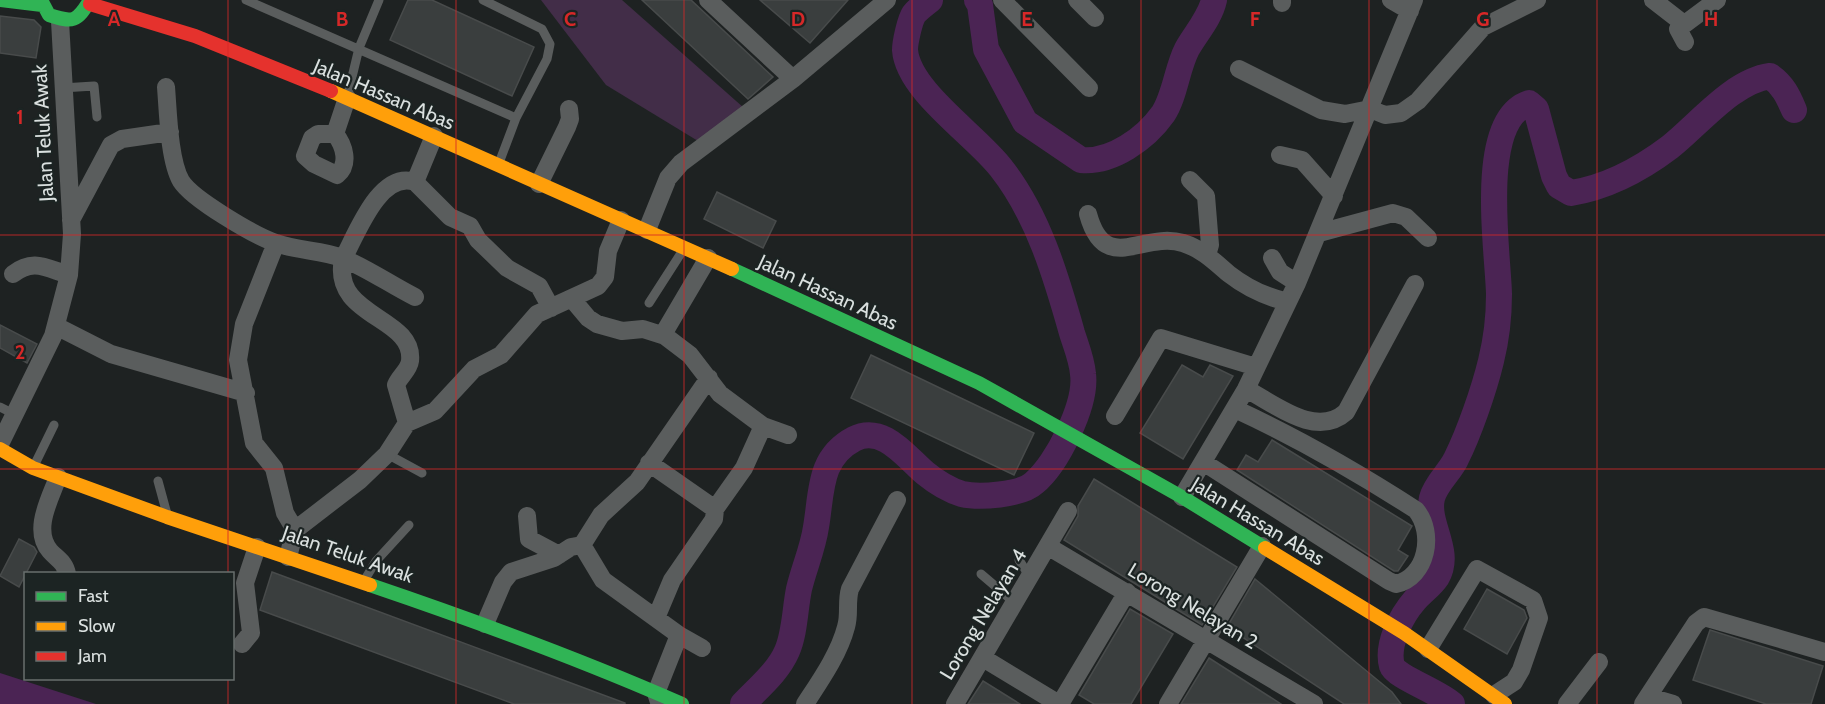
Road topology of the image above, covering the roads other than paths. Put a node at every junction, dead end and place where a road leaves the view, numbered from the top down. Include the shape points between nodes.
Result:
1 (0, 0) edge
2 (246, 0) edge
3 (379, 0) edge
4 (483, 0) edge
5 (708, 0) edge
6 (1002, 0) edge
7 (1077, 0) edge
8 (1391, 0) edge
9 (1537, 0) edge
10 (1653, 0) edge
11 (1717, 0) edge
12 (90, 2) edge
13 (41, 3) edge
14 (876, 3) edge
15 (1412, 5) edge
16 (1095, 18) dead end
17 (60, 21) junction
18 (1684, 24) junction
19 (1684, 42) dead end
20 (359, 48) junction
21 (1239, 69) dead end
22 (793, 79) junction
23 (166, 87) dead end
24 (62, 88) junction
25 (1089, 88) dead end
26 (347, 98) junction
27 (569, 109) dead end
28 (1370, 109) junction
29 (97, 117) dead end
30 (516, 118) junction
31 (170, 132) junction
32 (335, 134) dead end
33 (434, 136) junction
34 (1280, 154) dead end
35 (498, 165) junction
36 (1190, 180) dead end
37 (415, 182) junction
38 (539, 184) junction
39 (1334, 196) junction
40 (1088, 214) dead end
41 (71, 220) junction
42 (621, 220) junction
43 (647, 230) junction
44 (1319, 234) junction
45 (1428, 238) dead end
46 (276, 243) junction
47 (685, 248) junction
48 (1207, 255) junction
49 (708, 258) junction
50 (1272, 258) dead end
51 (343, 259) junction
52 (13, 274) dead end
53 (69, 275) junction
54 (1297, 283) junction
55 (1415, 284) dead end
56 (415, 297) dead end
57 (572, 299) junction
58 (1288, 302) junction
59 (649, 303) dead end
60 (551, 308) junction
61 (56, 326) junction
62 (665, 336) junction
63 (1256, 367) junction
64 (709, 378) junction
65 (1246, 389) junction
66 (246, 393) junction
67 (1235, 409) junction
68 (8, 411) edge
69 (1115, 416) dead end
70 (407, 423) junction
71 (54, 425) dead end
72 (763, 426) junction
73 (788, 435) dead end
74 (0, 444) edge
75 (0, 449) edge
76 (650, 452) junction
77 (387, 454) junction
78 (1203, 462) junction
79 (33, 468) junction
80 (422, 473) dead end
81 (58, 477) junction
82 (158, 481) dead end
83 (1182, 497) junction
84 (897, 500) dead end
85 (715, 510) junction
86 (1068, 511) dead end
87 (527, 516) dead end
88 (167, 517) junction
89 (409, 525) dead end
90 (296, 530) junction
91 (582, 545) junction
92 (1262, 546) junction
93 (257, 547) junction
94 (1049, 547) junction
95 (559, 555) junction
96 (288, 557) junction
97 (1019, 561) dead end
98 (67, 572) edge
99 (981, 574) dead end
100 (1030, 577) junction
101 (363, 582) junction
102 (1127, 592) junction
103 (1016, 603) junction
104 (656, 618) junction
105 (485, 624) junction
106 (679, 635) junction
107 (1206, 640) junction
108 (242, 644) dead end
109 (702, 648) dead end
110 (1428, 650) junction
111 (1825, 652) edge
112 (983, 658) junction
113 (1599, 662) dead end
114 (658, 698) edge
115 (1500, 699) edge
116 (1646, 701) edge
117 (682, 704) edge
118 (805, 704) edge
119 (955, 704) edge
120 (1060, 704) edge
121 (1168, 704) edge
122 (1314, 704) edge
123 (1567, 704) edge
124 (1673, 704) edge

1 - 13 main road
2 - 20 lane
3 - 20 lane
4 - 30 lane via 542,29 550,44 547,58
5 - 22 street
6 - 25 street
7 - 16 street
8 - 15 street
9 - 28 street via 1483,27 1406,111 1390,115
10 - 18 street
11 - 18 street
12 - 17 main road via 81,16
12 - 26 main road, Jalan Hassan Abas via 195,36
13 - 17 main road via 49,15
14 - 22 street
15 - 28 street
17 - 24 street, Jalan Teluk Awak
18 - 19 street via 1677,32
20 - 26 lane
20 - 30 lane
21 - 28 street via 1322,110 1345,114
22 - 43 street via 681,163 668,178
23 - 31 street
24 - 29 lane via 94,86
24 - 41 street, Jalan Teluk Awak
26 - 32 street
26 - 33 main road, Jalan Hassan Abas
27 - 38 street via 567,127
28 - 39 street
30 - 35 lane
31 - 41 street via 111,145
31 - 46 street via 181,181 246,228
33 - 35 main road, Jalan Hassan Abas
33 - 37 street
34 - 39 street via 1302,160
35 - 38 main road, Jalan Hassan Abas
36 - 48 street via 1206,196 1210,245
37 - 51 street via 402,180 386,186
37 - 60 street via 450,217 470,226 478,240 507,268 539,286
38 - 42 main road, Jalan Hassan Abas
39 - 44 street
40 - 48 street via 1096,235 1112,247 1123,249 1149,242 1176,241
41 - 53 street, Jalan Teluk Awak
42 - 43 main road, Jalan Hassan Abas
42 - 57 street via 608,251 602,281
43 - 47 main road, Jalan Hassan Abas
44 - 45 street via 1393,213 1406,217
44 - 54 street
46 - 51 street
46 - 66 street via 240,338 238,360
47 - 49 main road, Jalan Hassan Abas
47 - 59 lane
48 - 58 street via 1252,289
49 - 62 street
49 - 83 main road, Jalan Hassan Abas via 979,383
50 - 54 street via 1280,272
51 - 56 street
51 - 70 street via 343,282 351,298 395,331 407,345 409,363 396,385
52 - 53 street via 32,264
53 - 61 street, Jalan Teluk Awak
54 - 58 street
55 - 65 street via 1346,412 1338,419 1328,423 1306,420
57 - 60 street
57 - 62 street via 597,324 622,331 644,329
58 - 63 street
60 - 70 street via 537,314 501,355 474,369 435,411
61 - 66 street via 111,354
61 - 68 street, Jalan Teluk Awak
62 - 64 street via 690,355
63 - 65 street
63 - 69 street via 1161,338
64 - 72 street via 720,394
64 - 76 street
65 - 67 street
66 - 90 street via 254,443 274,468 285,513
67 - 78 street
67 - 78 street via 1358,472 1416,510 1422,516 1428,537 1421,561 1406,580 1396,584 1389,581
68 - 74 street, Jalan Teluk Awak
70 - 77 street
71 - 79 lane
72 - 73 street
72 - 85 street via 744,468
75 - 79 main road, Jalan Teluk Awak
76 - 85 street
76 - 91 street via 637,482 601,515
77 - 80 lane
77 - 90 street
78 - 83 street
79 - 81 main road, Jalan Teluk Awak
81 - 88 main road, Jalan Teluk Awak
81 - 98 street via 44,515 42,536
82 - 88 lane
83 - 92 main road, Jalan Hassan Abas
84 - 118 street via 850,589 842,640
85 - 104 street via 714,519 672,580
86 - 94 street, Lorong Nelayan 4
87 - 95 street via 529,539
88 - 93 main road, Jalan Teluk Awak
89 - 101 lane via 376,561
90 - 96 street
91 - 95 street
91 - 104 street via 603,580
92 - 107 street
92 - 110 main road, Jalan Hassan Abas
93 - 96 main road, Jalan Teluk Awak
93 - 108 street via 245,583 251,633
94 - 100 street, Lorong Nelayan 4
94 - 102 street, Lorong Nelayan 2
95 - 105 street via 507,577
96 - 101 main road, Jalan Teluk Awak
97 - 100 lane
99 - 103 lane
100 - 103 street, Lorong Nelayan 4
101 - 105 main road, Jalan Teluk Awak
102 - 107 street, Lorong Nelayan 2
102 - 120 street
103 - 112 street, Lorong Nelayan 4
104 - 106 street
105 - 114 main road, Jalan Teluk Awak via 595,666
106 - 109 street
106 - 114 street
107 - 121 street
107 - 122 street, Lorong Nelayan 2
110 - 115 main road, Jalan Hassan Abas
110 - 115 street via 1476,569 1533,600 1539,618 1521,670
111 - 116 street via 1704,617 1696,623
112 - 119 street, Lorong Nelayan 4
112 - 120 street
113 - 123 street
114 - 117 main road, Jalan Teluk Awak
116 - 124 street

